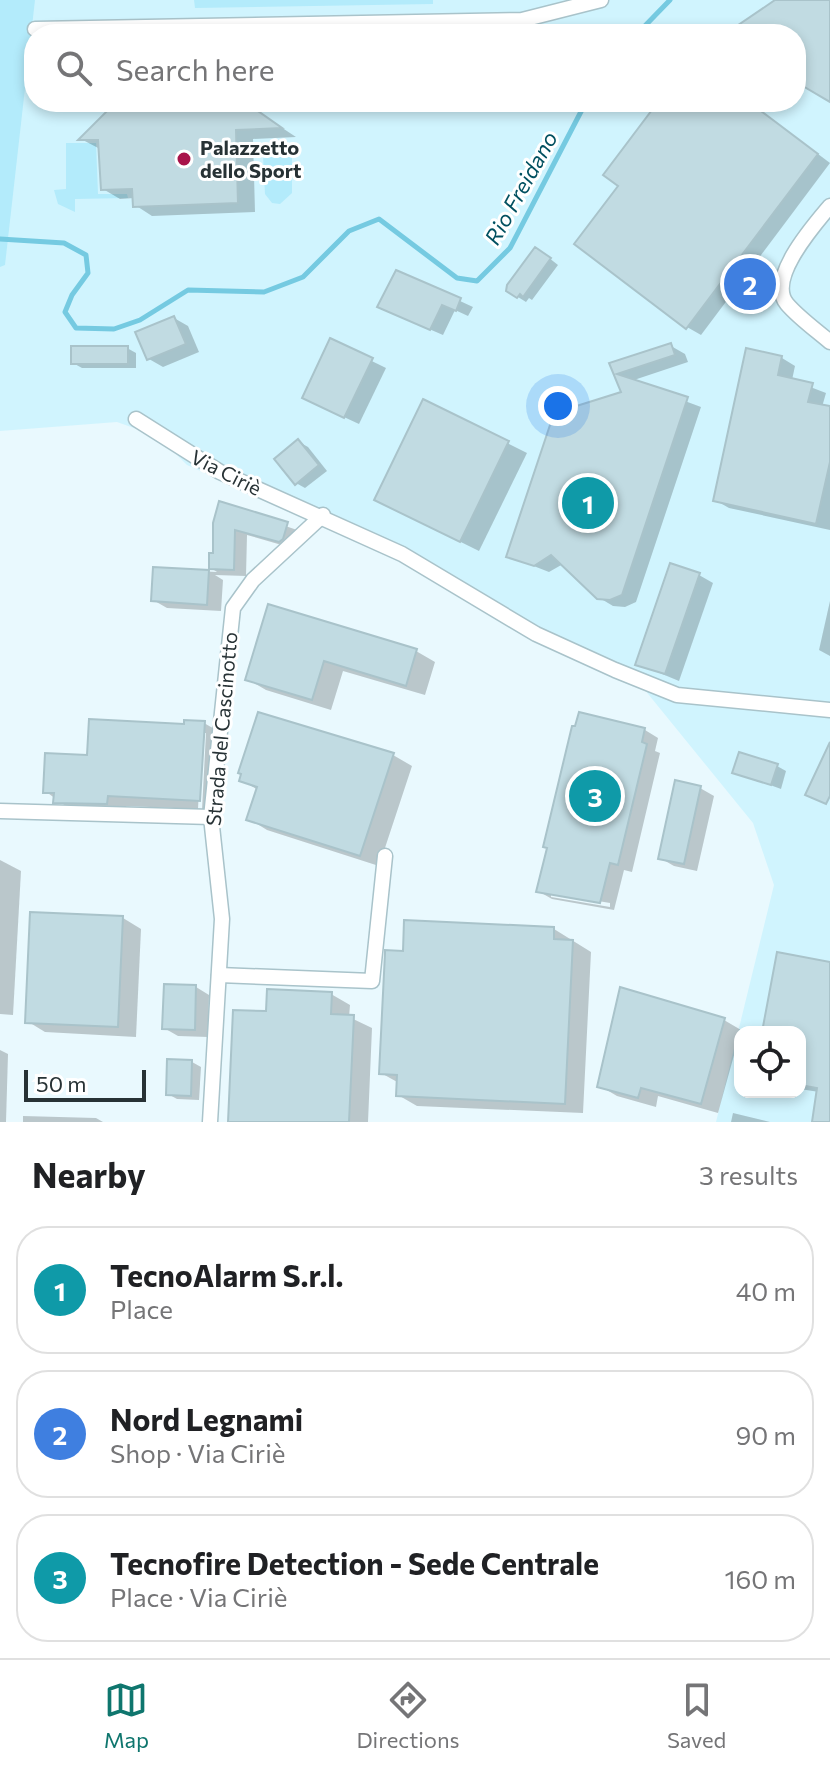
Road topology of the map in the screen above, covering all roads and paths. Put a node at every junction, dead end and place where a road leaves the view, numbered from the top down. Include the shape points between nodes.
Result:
1 (601, 0) edge
2 (306, 24) edge
3 (830, 206) edge
4 (830, 342) edge
5 (136, 419) dead end
6 (323, 515) junction
7 (830, 710) edge
8 (0, 811) edge
9 (211, 817) junction
10 (385, 856) dead end
11 (219, 975) junction
12 (210, 1122) edge

1 - 2 street via 522,20
3 - 4 street via 802,240 781,282 784,302
5 - 6 street, Via Ciriè via 220,472 307,514
6 - 7 street, Via Ciriè via 402,554 536,634 677,695
6 - 9 street, Strada del Cascinotto via 253,580 233,608
8 - 9 street
9 - 11 street, Strada del Cascinotto via 222,919
10 - 11 street via 372,981
11 - 12 street, Strada del Cascinotto

